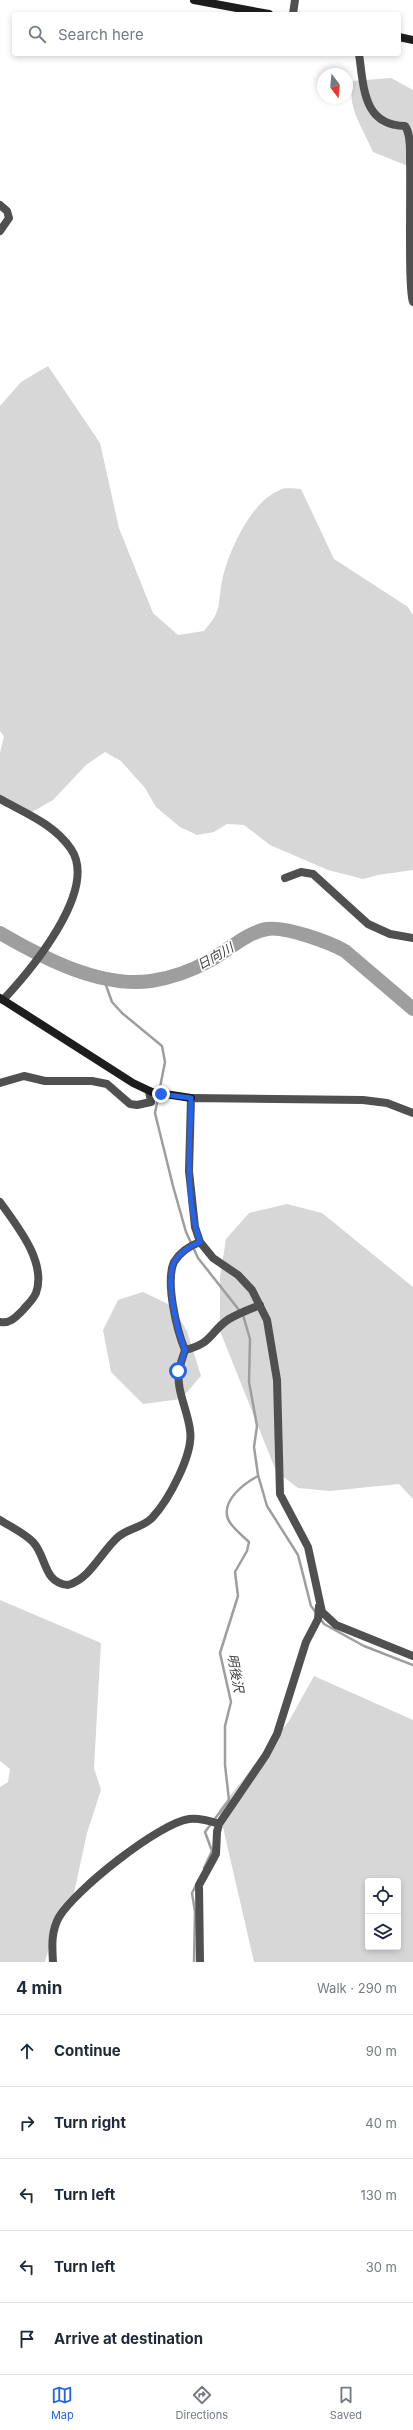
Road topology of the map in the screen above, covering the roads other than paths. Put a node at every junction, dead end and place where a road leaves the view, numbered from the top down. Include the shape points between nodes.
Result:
1 (194, 0) edge
2 (295, 0) edge
3 (258, 12) edge
4 (292, 12) edge
5 (401, 37) edge
6 (413, 40) edge
7 (358, 56) edge
8 (0, 205) edge
9 (0, 231) edge
10 (413, 302) edge
11 (0, 799) edge
12 (285, 878) dead end
13 (413, 938) edge
14 (2, 999) edge
15 (0, 1083) edge
16 (150, 1092) junction
17 (191, 1098) junction
18 (413, 1112) edge
19 (0, 1202) edge
20 (200, 1242) junction
21 (260, 1305) junction
22 (0, 1322) edge
23 (185, 1350) junction
24 (0, 1520) edge
25 (319, 1603) junction
26 (413, 1656) edge
27 (219, 1824) junction
28 (53, 1962) edge
29 (200, 1962) edge

1 - 3 street
2 - 4 street
5 - 6 street
7 - 10 street via 372,112 381,122 405,126 407,129 412,222 410,285
8 - 9 street via 7,211 9,218
11 - 14 street via 31,815 58,834 71,849 79,867 79,877 71,901 48,944 28,973
12 - 13 street via 301,872 313,874 368,924 390,934
14 - 16 street
15 - 16 street via 24,1076 45,1081 92,1080 107,1084 130,1104 137,1105 150,1102
16 - 17 street
17 - 18 street via 375,1101
17 - 20 street via 190,1196
19 - 22 street via 25,1241 39,1273 36,1292 31,1301 12,1320
20 - 21 street via 213,1258 245,1282
20 - 23 street via 182,1251 172,1270 174,1310 179,1336
21 - 23 street via 228,1319 209,1340 198,1347
21 - 25 street via 267,1320 277,1380 280,1494 308,1547 314,1566
23 - 24 street via 178,1371 190,1431 189,1452 180,1472 151,1518 122,1533 82,1576 68,1585 58,1583 48,1573 33,1542
25 - 26 street via 322,1612 336,1625
25 - 27 street via 318,1619 306,1642 277,1734 266,1755
27 - 28 street via 206,1819 189,1819 173,1825 108,1868 65,1907 53,1935
27 - 29 street via 216,1854 199,1885

